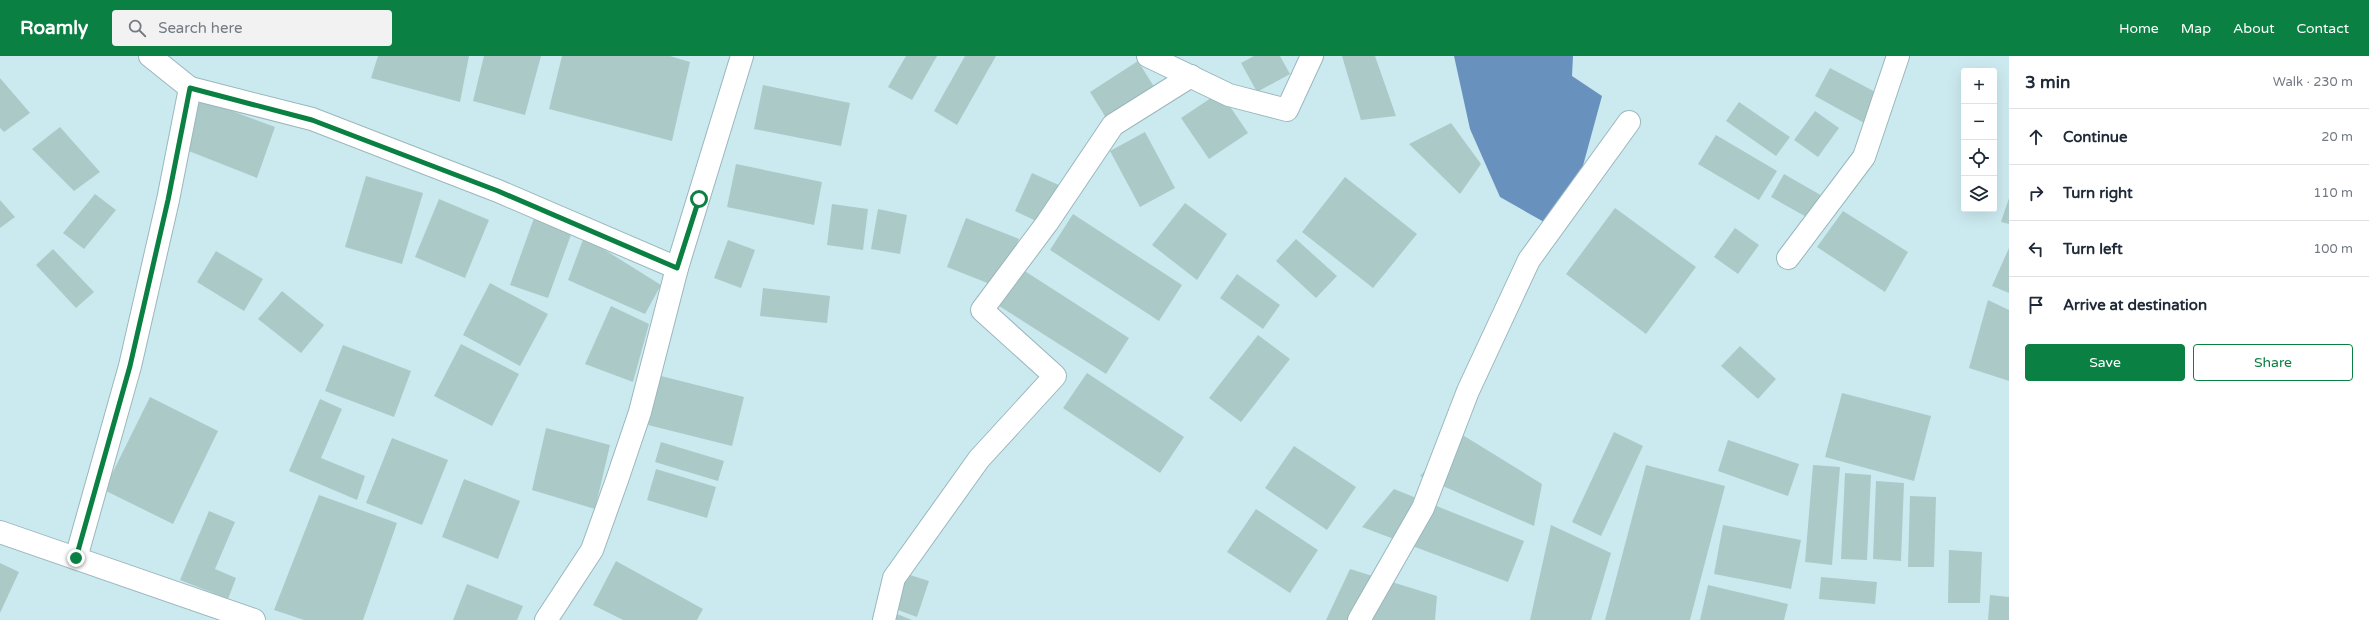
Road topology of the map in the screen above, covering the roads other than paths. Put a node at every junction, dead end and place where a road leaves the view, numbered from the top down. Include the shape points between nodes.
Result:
1 (150, 56) edge
2 (742, 56) edge
3 (1148, 56) edge
4 (1312, 56) edge
5 (1898, 56) edge
6 (1191, 76) junction
7 (190, 88) junction
8 (1629, 122) dead end
9 (1788, 258) dead end
10 (677, 268) junction
11 (0, 532) edge
12 (76, 558) junction
13 (254, 620) edge
14 (546, 620) edge
15 (884, 620) edge
16 (1359, 620) edge

1 - 7 street
2 - 10 street
3 - 6 street
4 - 6 street via 1286,110 1229,95
5 - 9 street via 1864,157
6 - 15 street via 1113,125 1047,223 982,310 1055,376 979,459 894,578
7 - 10 street via 312,120 498,191
7 - 12 street via 168,200 130,366
8 - 16 street via 1529,260 1468,391 1423,508
10 - 14 street via 640,412 592,550
11 - 12 street
12 - 13 street

